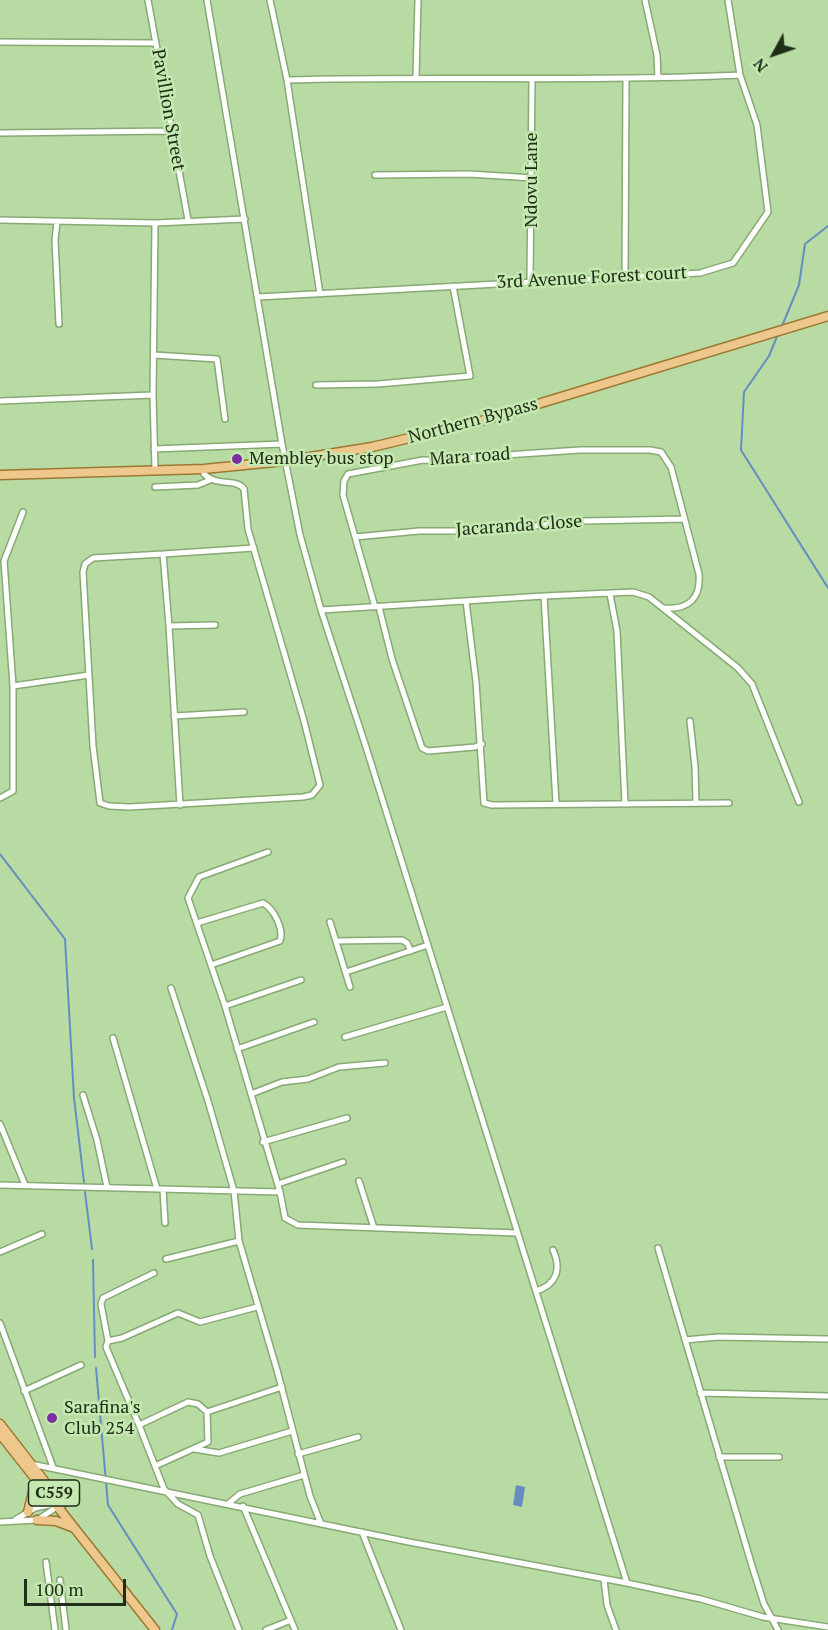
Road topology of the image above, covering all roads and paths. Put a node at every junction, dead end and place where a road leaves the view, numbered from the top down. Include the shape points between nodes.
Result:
1 (148, 0) edge
2 (207, 0) edge
3 (270, 0) edge
4 (418, 0) edge
5 (645, 0) edge
6 (728, 0) edge
7 (0, 42) edge
8 (155, 42) junction
9 (740, 75) junction
10 (416, 76) junction
11 (658, 78) junction
12 (532, 79) junction
13 (626, 79) junction
14 (287, 80) junction
15 (171, 131) junction
16 (0, 133) edge
17 (375, 175) dead end
18 (532, 178) junction
19 (244, 219) junction
20 (0, 220) edge
21 (188, 220) junction
22 (57, 222) junction
23 (155, 223) junction
24 (625, 276) junction
25 (530, 281) junction
26 (453, 286) junction
27 (320, 294) junction
28 (258, 297) junction
29 (828, 316) edge
30 (59, 324) dead end
31 (154, 355) junction
32 (316, 385) dead end
33 (153, 395) junction
34 (0, 401) edge
35 (225, 419) dead end
36 (282, 444) junction
37 (154, 449) junction
38 (285, 461) junction
39 (204, 469) junction
40 (155, 470) junction
41 (0, 475) edge
42 (210, 480) junction
43 (154, 487) dead end
44 (23, 512) dead end
45 (684, 519) junction
46 (355, 537) junction
47 (254, 548) junction
48 (163, 554) junction
49 (610, 594) junction
50 (544, 596) junction
51 (466, 601) junction
52 (377, 607) junction
53 (664, 608) junction
54 (321, 610) junction
55 (0, 622) edge
56 (8, 622) junction
57 (216, 625) dead end
58 (169, 626) junction
59 (89, 675) junction
60 (13, 686) junction
61 (244, 712) dead end
62 (174, 716) junction
63 (690, 721) dead end
64 (482, 744) junction
65 (0, 798) edge
66 (696, 802) junction
67 (799, 802) dead end
68 (556, 803) junction
69 (729, 803) dead end
70 (625, 804) junction
71 (180, 805) junction
72 (268, 852) dead end
73 (330, 922) dead end
74 (197, 923) junction
75 (336, 940) junction
76 (428, 945) junction
77 (411, 951) junction
78 (211, 965) junction
79 (346, 972) junction
80 (301, 980) dead end
81 (351, 987) dead end
82 (171, 988) dead end
83 (225, 1006) junction
84 (447, 1007) junction
85 (314, 1022) dead end
86 (345, 1037) dead end
87 (113, 1038) dead end
88 (237, 1049) junction
89 (385, 1063) dead end
90 (251, 1094) junction
91 (83, 1095) dead end
92 (347, 1118) dead end
93 (0, 1124) edge
94 (263, 1142) junction
95 (344, 1162) dead end
96 (359, 1181) dead end
97 (278, 1184) junction
98 (0, 1185) edge
99 (25, 1185) junction
100 (107, 1187) junction
101 (160, 1189) junction
102 (234, 1191) junction
103 (280, 1192) junction
104 (165, 1223) dead end
105 (374, 1228) junction
106 (517, 1233) junction
107 (42, 1234) dead end
108 (239, 1241) junction
109 (658, 1248) dead end
110 (553, 1250) dead end
111 (0, 1252) edge
112 (166, 1259) dead end
113 (154, 1273) dead end
114 (536, 1291) junction
115 (257, 1307) junction
116 (0, 1323) edge
117 (828, 1339) edge
118 (685, 1340) junction
119 (108, 1341) junction
120 (81, 1365) dead end
121 (282, 1387) junction
122 (24, 1391) junction
123 (700, 1393) junction
124 (828, 1396) edge
125 (207, 1412) junction
126 (0, 1424) edge
127 (140, 1425) junction
128 (292, 1431) junction
129 (0, 1434) edge
130 (358, 1437) dead end
131 (194, 1449) junction
132 (298, 1454) junction
133 (719, 1457) junction
134 (779, 1457) dead end
135 (27, 1463) junction
136 (155, 1466) junction
137 (53, 1467) junction
138 (304, 1475) junction
139 (36, 1480) junction
140 (164, 1489) junction
141 (229, 1503) junction
142 (56, 1505) junction
143 (243, 1506) junction
144 (28, 1512) junction
145 (15, 1520) junction
146 (37, 1520) junction
147 (0, 1522) edge
148 (321, 1524) junction
149 (72, 1527) junction
150 (362, 1532) junction
151 (46, 1562) dead end
152 (104, 1566) junction
153 (60, 1580) dead end
154 (604, 1580) junction
155 (627, 1583) junction
156 (773, 1618) junction
157 (291, 1620) junction
158 (828, 1627) edge
159 (55, 1630) edge
160 (66, 1630) edge
161 (155, 1630) edge
162 (239, 1630) edge
163 (266, 1630) edge
164 (295, 1630) edge
165 (401, 1630) edge
166 (616, 1630) edge
167 (778, 1630) edge

1 - 8 street, Pavillion Street
2 - 19 street
3 - 14 street
4 - 10 street
5 - 11 street
6 - 9 street, 3rd Avenue Forest court
7 - 8 street
8 - 15 street, Pavillion Street
9 - 11 street
9 - 24 street, 3rd Avenue Forest court via 757,125 768,202 765,219 733,263 724,268 700,273
10 - 12 street
10 - 14 street
11 - 13 street
12 - 13 street
12 - 18 street, Ndovu Lane
13 - 24 street
14 - 27 street
15 - 16 street
15 - 21 street, Pavillion Street
17 - 18 street
18 - 25 street, Ndovu Lane
19 - 21 street
19 - 28 street
20 - 22 street
21 - 23 street
22 - 23 street
22 - 30 street
23 - 31 street
24 - 25 street, 3rd Avenue Forest court
25 - 26 street, 3rd Avenue Forest court
26 - 27 street, 3rd Avenue Forest court
26 - 32 street via 470,376
27 - 28 street, 3rd Avenue Forest court
28 - 36 street
29 - 38 main road, Northern Bypass via 439,432
31 - 33 street
31 - 35 street via 217,359
33 - 34 street
33 - 37 street
36 - 37 street
36 - 38 street
37 - 40 street
38 - 39 main road, Northern Bypass
38 - 54 street via 300,536
39 - 40 main road, Northern Bypass
39 - 42 street
40 - 41 main road, Northern Bypass
42 - 43 street via 198,485
42 - 47 street via 243,486
44 - 56 street via 4,561
45 - 46 street, Jacaranda Close via 584,521 484,531 419,531
45 - 46 street, Mara road via 672,471 661,452 580,450 423,460 348,474 343,495
45 - 53 street via 699,588 688,605
46 - 52 street, Mara road
47 - 48 street
47 - 71 street via 320,784 312,795 303,797
48 - 58 street
48 - 59 street via 93,558 85,564
49 - 50 street
49 - 53 street via 642,594
49 - 70 street via 616,631
50 - 51 street
50 - 68 street
51 - 52 street
51 - 64 street
52 - 54 street
52 - 64 street, Mara road via 422,748 428,751
53 - 67 street via 752,684
54 - 76 street
55 - 56 street
56 - 60 street
57 - 58 street
58 - 62 street
59 - 60 street
59 - 71 street via 100,803 109,807
60 - 65 street via 13,791
61 - 62 street
62 - 71 street
63 - 66 street
64 - 68 street via 484,803
66 - 69 street
66 - 70 street
68 - 70 street
72 - 74 street via 199,877 188,898
73 - 75 street
74 - 78 street
74 - 78 street via 263,903 271,909 282,933 280,941
75 - 77 street via 402,940
75 - 79 street
76 - 77 street
76 - 84 street
77 - 79 street
78 - 83 street
79 - 81 street
80 - 83 street
82 - 102 street
83 - 88 street
84 - 86 street
84 - 106 street
85 - 88 street
87 - 101 street
88 - 90 street
89 - 90 street via 339,1067
90 - 94 street
91 - 100 street via 98,1140
92 - 94 street
93 - 99 street
94 - 97 street
95 - 97 street
96 - 105 street
97 - 103 street
98 - 99 street
99 - 100 street
100 - 101 street
101 - 102 street
101 - 104 street
102 - 103 street
102 - 108 street
103 - 105 street via 285,1218 290,1222
105 - 106 street
106 - 114 street
107 - 111 street
108 - 112 street
108 - 115 street
109 - 118 street
110 - 114 street via 557,1259 555,1279 548,1288
113 - 119 street via 103,1299
114 - 155 street
115 - 119 street via 200,1322 178,1313
115 - 121 street
116 - 122 street
117 - 118 street
118 - 123 street
119 - 127 street via 107,1351
120 - 122 street
121 - 125 street
121 - 128 street
122 - 137 street
123 - 124 street
123 - 133 street
125 - 127 street via 188,1402
125 - 131 street via 210,1439
126 - 135 main road, C559
127 - 136 street
128 - 131 street via 219,1453
128 - 132 street
129 - 135 main road, C559
130 - 132 street
131 - 136 street
132 - 138 street
133 - 134 street
133 - 156 street via 764,1604
135 - 137 street
135 - 139 main road, C559
135 - 152 main road, C559
136 - 140 street
137 - 140 street
138 - 141 street via 240,1494
138 - 148 street
139 - 142 main road, C559
139 - 144 main road
140 - 141 street
140 - 162 street via 178,1504 198,1515 213,1567
141 - 143 street
142 - 144 street
142 - 146 street
142 - 149 main road, C559
143 - 148 street
143 - 157 street
144 - 145 street
145 - 146 street
145 - 147 street
146 - 149 main road
148 - 150 street
149 - 152 main road, C559
150 - 154 street
150 - 165 street
151 - 159 street
152 - 161 main road, C559
153 - 160 street
154 - 155 street
154 - 166 street
155 - 156 street
156 - 158 street
156 - 167 street
157 - 163 street
157 - 164 street

